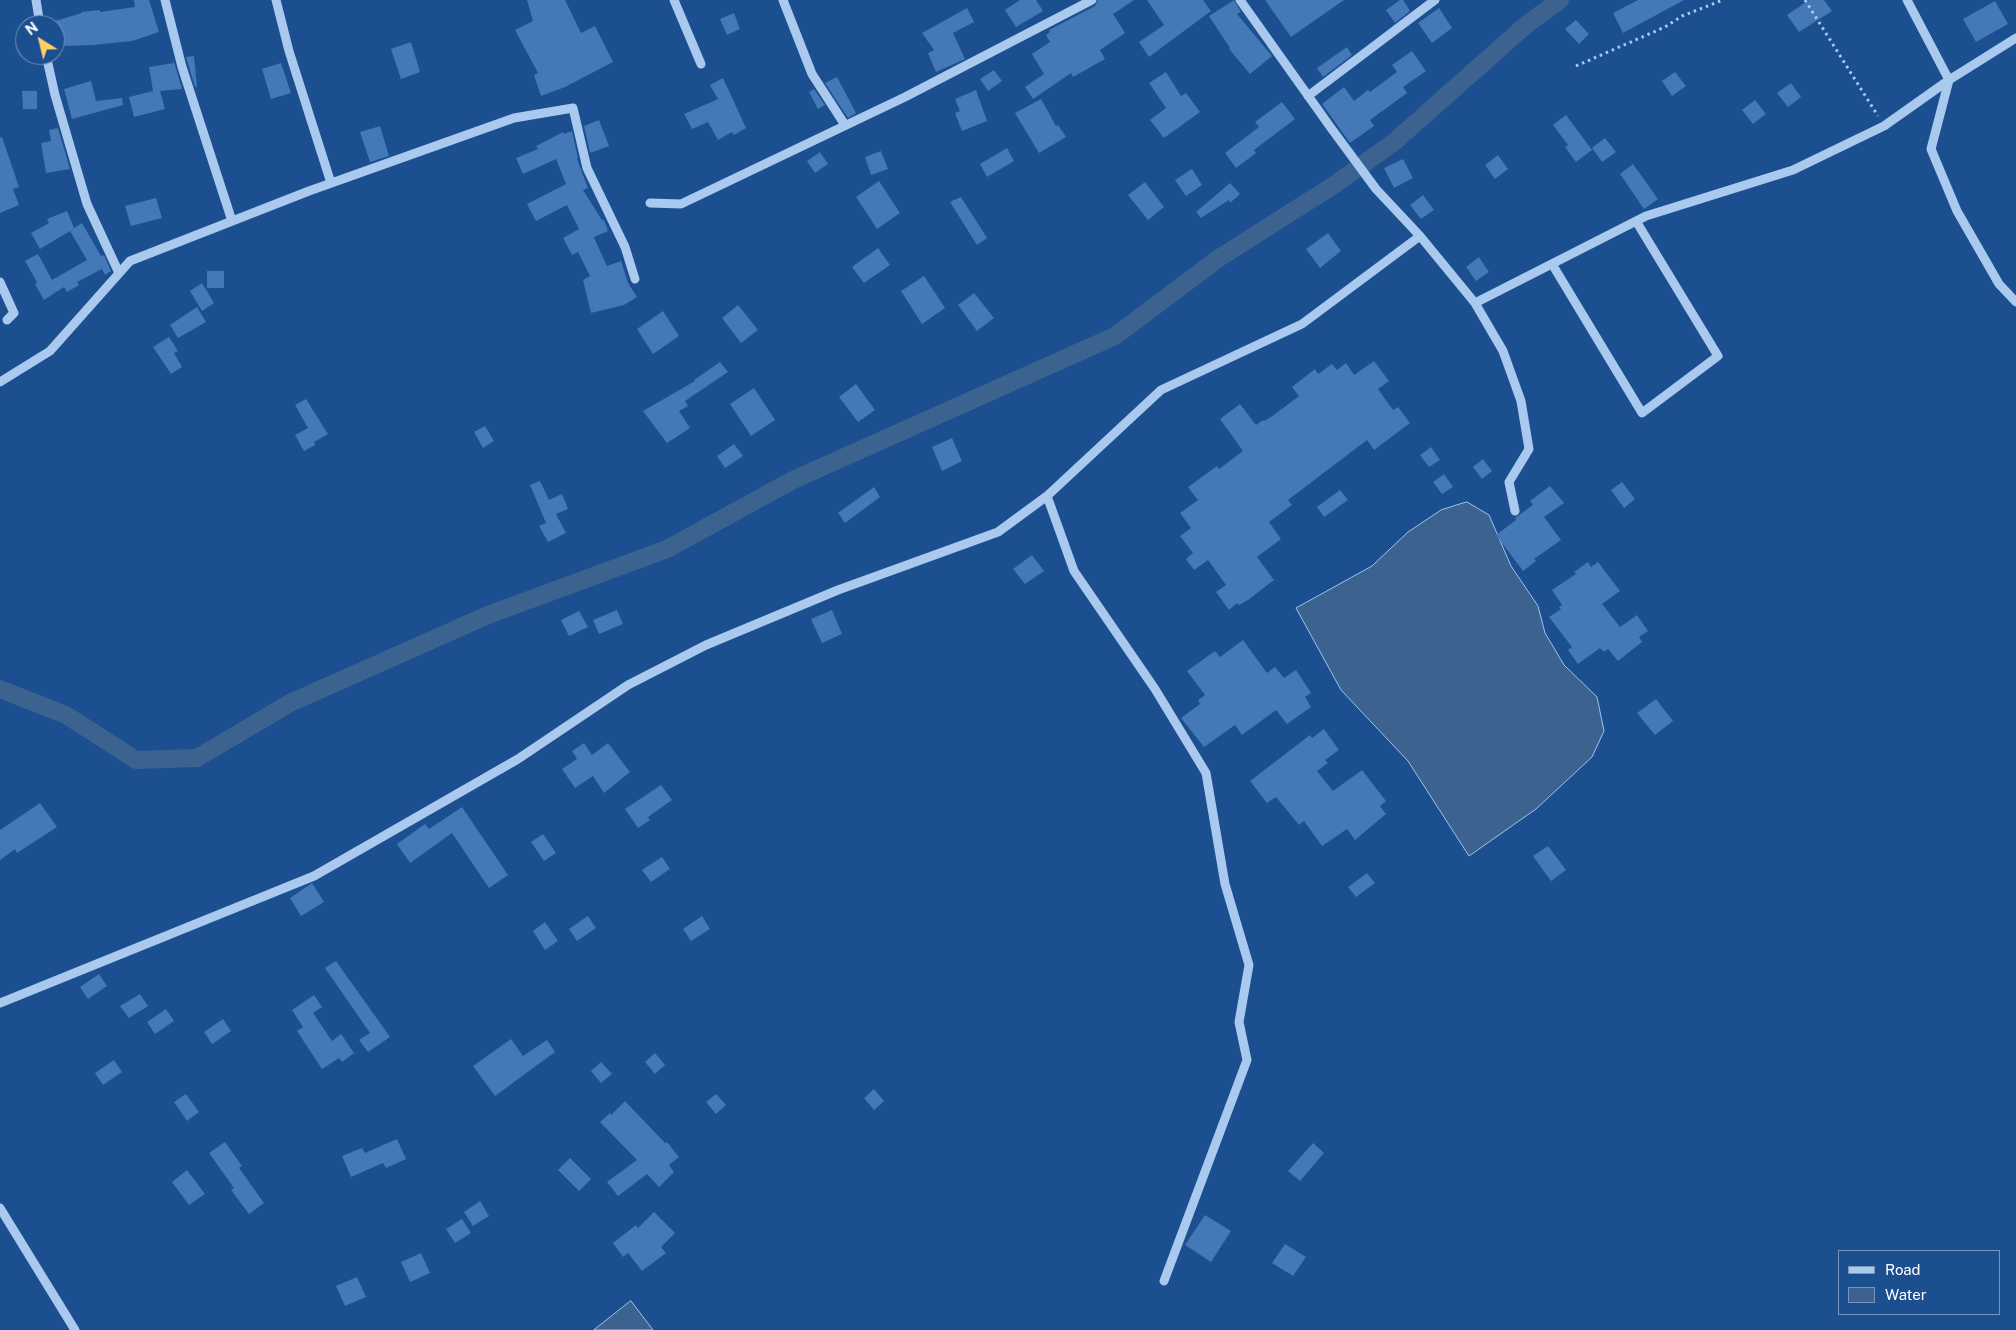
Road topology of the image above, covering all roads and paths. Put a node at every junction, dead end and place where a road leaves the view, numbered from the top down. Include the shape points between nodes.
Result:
1 (36, 0) edge
2 (165, 0) edge
3 (276, 0) edge
4 (674, 0) edge
5 (783, 0) edge
6 (1092, 0) edge
7 (1240, 0) edge
8 (1435, 0) edge
9 (1723, 0) edge
10 (1805, 0) edge
11 (1908, 0) edge
12 (38, 15) edge
13 (2016, 38) edge
14 (701, 64) dead end
15 (48, 65) edge
16 (1576, 66) dead end
17 (1949, 80) junction
18 (1308, 96) junction
19 (845, 125) junction
20 (1884, 126) junction
21 (331, 183) junction
22 (650, 203) dead end
23 (232, 221) junction
24 (1636, 221) junction
25 (1420, 236) junction
26 (1552, 264) junction
27 (119, 273) junction
28 (635, 279) dead end
29 (0, 282) edge
30 (2016, 302) edge
31 (1475, 303) junction
32 (7, 320) dead end
33 (0, 382) edge
34 (1048, 496) junction
35 (1515, 511) dead end
36 (0, 1003) edge
37 (0, 1208) edge
38 (1164, 1281) dead end
39 (75, 1330) edge

1 - 12 street
2 - 23 street via 182,67
3 - 21 street
4 - 14 street
5 - 19 street via 812,74
6 - 19 street
7 - 18 street
8 - 18 street
9 - 16 path
10 - 20 path
11 - 17 street
13 - 17 street
15 - 27 street via 87,204
17 - 20 street
17 - 30 street via 1930,149 1957,211 1999,284
18 - 25 street via 1376,190
19 - 22 street via 681,204
20 - 24 street via 1794,170
21 - 23 street
21 - 28 street via 514,118 573,108 587,168 625,247
23 - 27 street via 130,261
24 - 26 street
24 - 26 street via 1718,356 1642,413
25 - 31 street
25 - 34 street via 1302,324 1161,390
26 - 31 street
27 - 33 street via 50,351
29 - 32 street via 14,313
31 - 35 street via 1502,351 1521,402 1529,449 1509,482
34 - 36 street via 998,532 838,590 706,645 628,684 518,759 314,876
34 - 38 street via 1074,571 1155,689 1206,773 1225,884 1249,965 1239,1022 1247,1060
37 - 39 street

